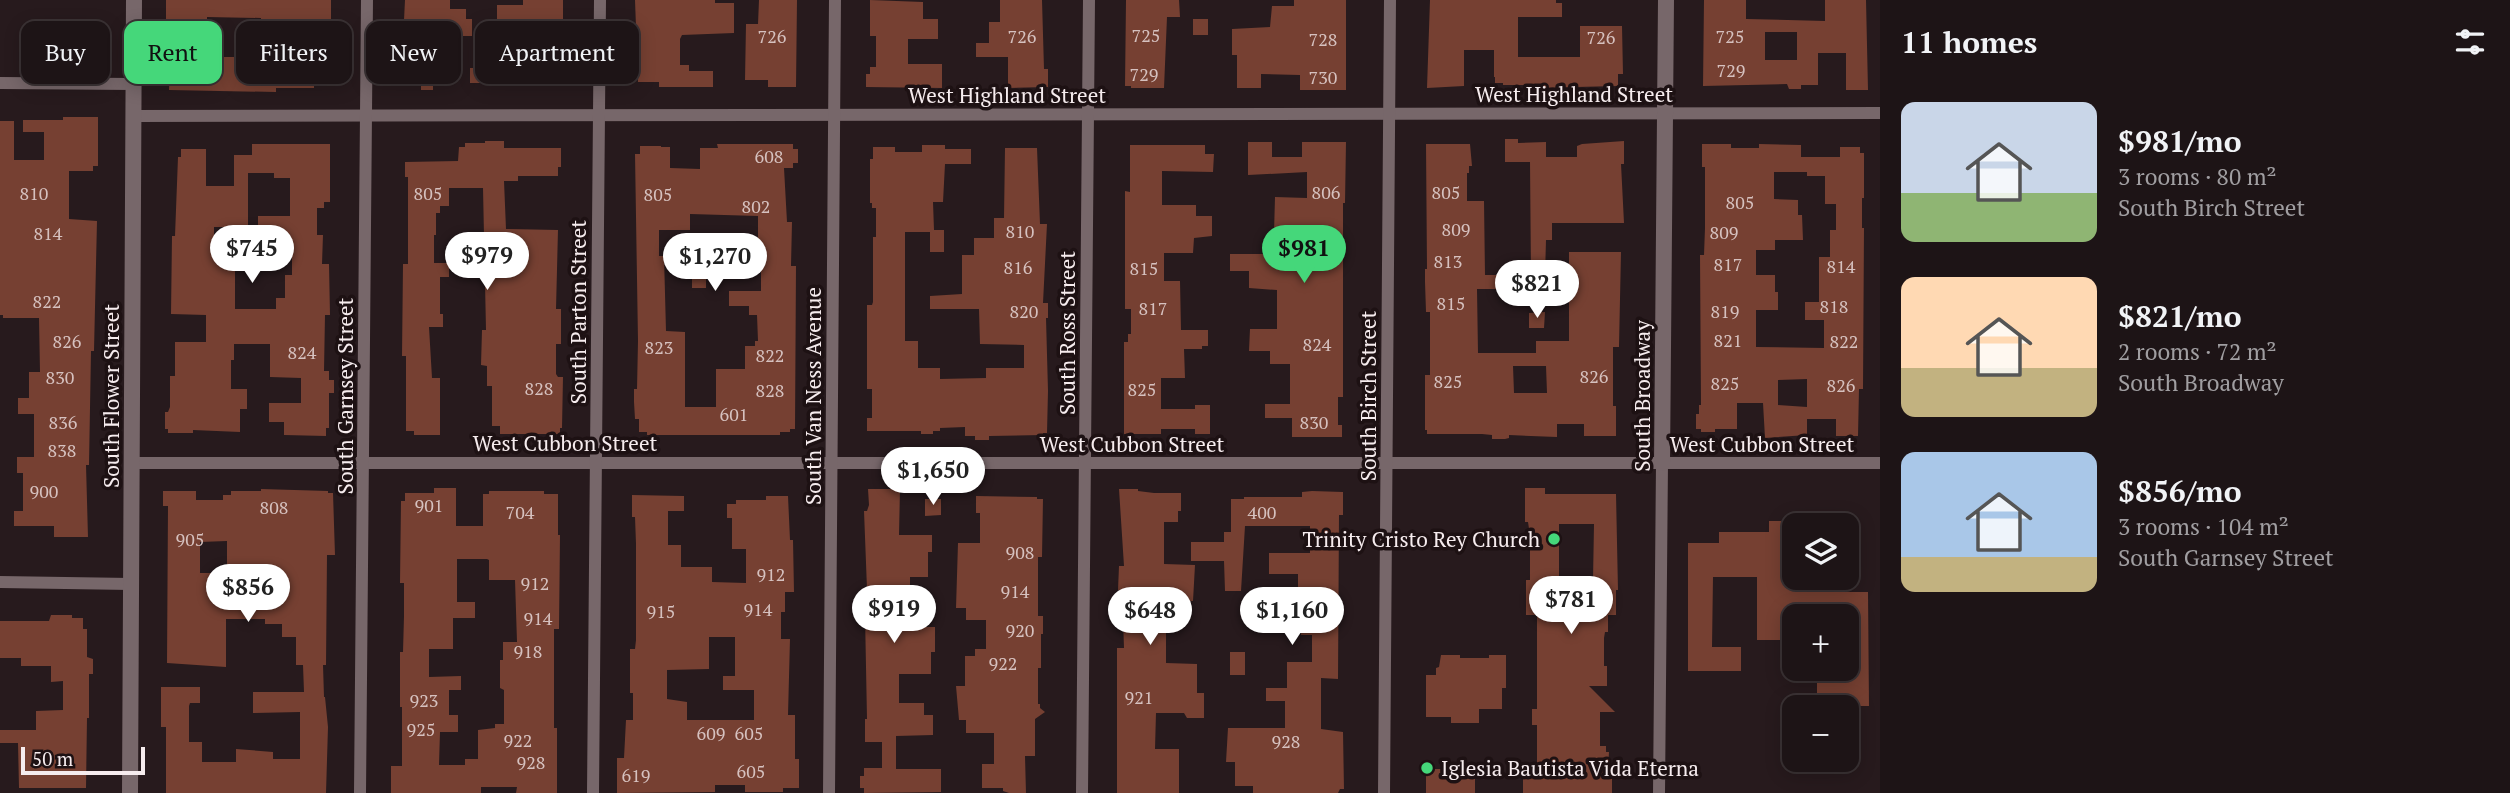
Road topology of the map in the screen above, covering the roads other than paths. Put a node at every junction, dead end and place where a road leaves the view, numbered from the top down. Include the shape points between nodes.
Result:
1 (134, 0) edge
2 (367, 0) edge
3 (600, 0) edge
4 (835, 0) edge
5 (1089, 0) edge
6 (1390, 0) edge
7 (1666, 0) edge
8 (134, 21) edge
9 (0, 83) edge
10 (124, 84) edge
11 (134, 84) edge
12 (1665, 113) junction
13 (1880, 113) edge
14 (1088, 114) junction
15 (1389, 114) junction
16 (366, 115) junction
17 (599, 115) junction
18 (834, 115) junction
19 (134, 116) junction
20 (132, 463) junction
21 (363, 463) junction
22 (596, 463) junction
23 (832, 463) junction
24 (1085, 463) junction
25 (1386, 463) junction
26 (1662, 463) junction
27 (1880, 463) edge
28 (0, 582) edge
29 (131, 584) junction
30 (130, 793) edge
31 (360, 793) edge
32 (593, 793) edge
33 (829, 793) edge
34 (1082, 793) edge
35 (1384, 793) edge
36 (1659, 793) edge

1 - 8 street, South Flower Street
2 - 16 street, South Garnsey Street
3 - 17 street, South Parton Street
4 - 18 street, South Van Ness Avenue
5 - 14 street, South Ross Street
6 - 15 street, South Birch Street
7 - 12 street, South Broadway
9 - 10 street
11 - 19 street, South Flower Street
12 - 13 street, West Highland Street
12 - 15 street, West Highland Street
12 - 26 street, South Broadway
14 - 15 street, West Highland Street
14 - 18 street, West Highland Street
14 - 24 street, South Ross Street
15 - 25 street, South Birch Street
16 - 17 street, West Highland Street
16 - 19 street, West Highland Street
16 - 21 street, South Garnsey Street
17 - 18 street, West Highland Street
17 - 22 street, South Parton Street
18 - 23 street, South Van Ness Avenue
19 - 20 street, South Flower Street
20 - 21 street, West Cubbon Street
20 - 29 street, South Flower Street
21 - 22 street, West Cubbon Street
21 - 31 street, South Garnsey Street
22 - 23 street, West Cubbon Street
22 - 32 street, South Parton Street
23 - 24 street, West Cubbon Street
23 - 33 street, South Van Ness Avenue
24 - 25 street, West Cubbon Street
24 - 34 street, South Ross Street
25 - 26 street, West Cubbon Street
25 - 35 street, South Birch Street
26 - 27 street, West Cubbon Street
26 - 36 street, South Broadway
28 - 29 street
29 - 30 street, South Flower Street

